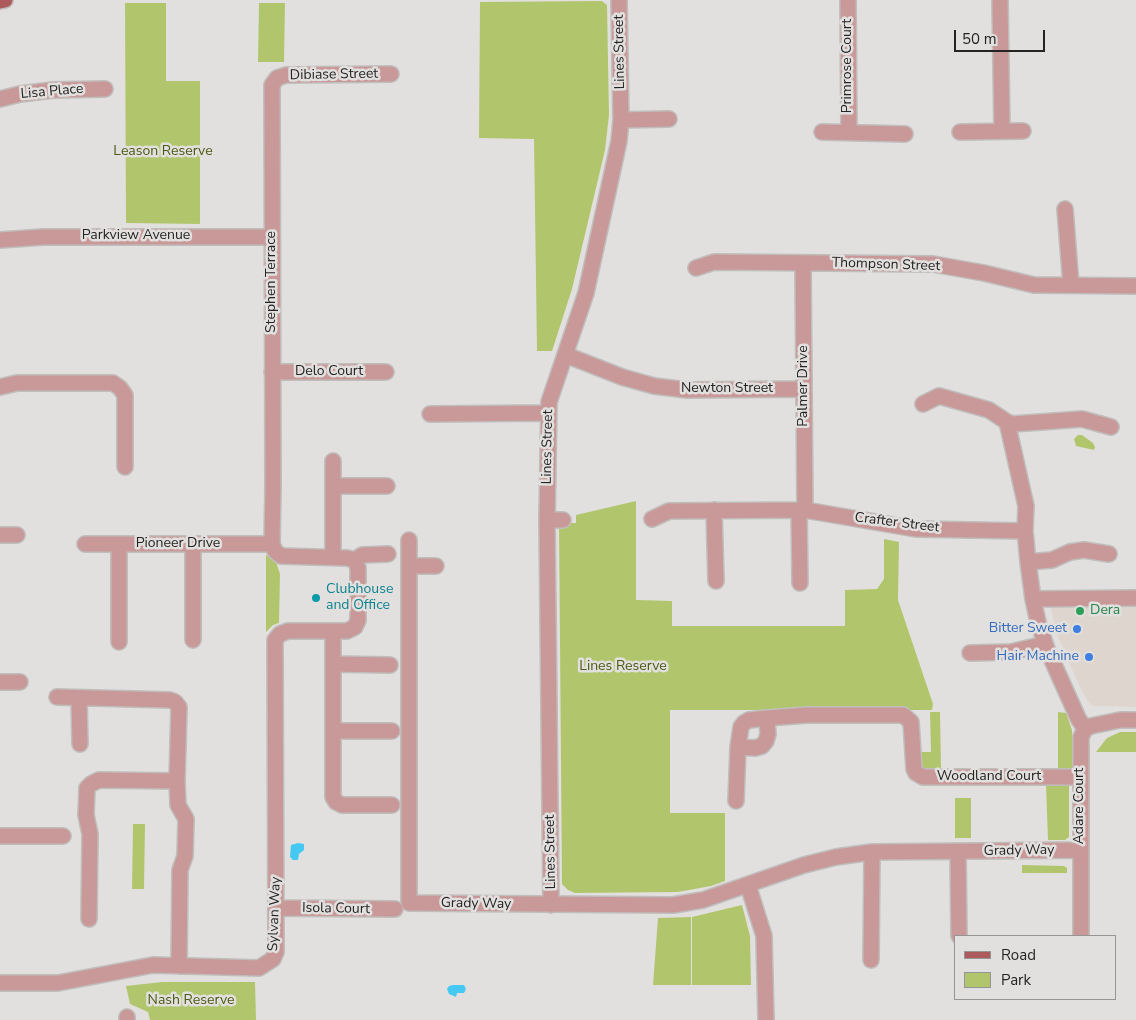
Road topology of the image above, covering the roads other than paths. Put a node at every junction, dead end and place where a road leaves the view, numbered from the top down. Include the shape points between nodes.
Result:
1 (5, 0) edge
2 (619, 0) edge
3 (848, 0) edge
4 (1000, 0) edge
5 (0, 1) edge
6 (391, 74) dead end
7 (277, 78) joint
8 (105, 89) dead end
9 (0, 99) edge
10 (668, 119) dead end
11 (621, 120) junction
12 (1002, 131) junction
13 (1023, 131) dead end
14 (822, 132) dead end
15 (849, 132) junction
16 (960, 132) dead end
17 (905, 134) dead end
18 (1066, 210) dead end
19 (272, 237) junction
20 (0, 240) edge
21 (803, 263) junction
22 (696, 268) dead end
23 (1071, 285) junction
24 (1136, 286) edge
25 (566, 355) junction
26 (272, 372) junction
27 (386, 372) dead end
28 (0, 386) edge
29 (804, 389) junction
30 (923, 404) dead end
31 (548, 413) junction
32 (430, 414) dead end
33 (1007, 422) junction
34 (1111, 427) dead end
35 (333, 461) dead end
36 (125, 467) dead end
37 (333, 486) junction
38 (388, 486) dead end
39 (714, 510) junction
40 (802, 510) junction
41 (652, 519) dead end
42 (547, 520) junction
43 (563, 520) dead end
44 (1025, 531) junction
45 (0, 535) edge
46 (17, 535) dead end
47 (409, 540) dead end
48 (84, 544) dead end
49 (193, 544) junction
50 (272, 544) junction
51 (119, 545) junction
52 (388, 554) dead end
53 (1108, 554) dead end
54 (333, 557) junction
55 (355, 560) junction
56 (1028, 562) junction
57 (409, 566) junction
58 (436, 566) dead end
59 (716, 581) dead end
60 (800, 583) dead end
61 (1136, 598) edge
62 (1033, 599) junction
63 (333, 632) junction
64 (193, 640) dead end
65 (119, 642) dead end
66 (1045, 644) junction
67 (970, 653) dead end
68 (333, 664) junction
69 (390, 665) dead end
70 (0, 682) edge
71 (20, 682) dead end
72 (57, 697) dead end
73 (79, 698) junction
74 (767, 718) junction
75 (1136, 720) edge
76 (1084, 729) junction
77 (332, 731) junction
78 (392, 731) dead end
79 (80, 744) dead end
80 (738, 747) junction
81 (1080, 777) junction
82 (177, 781) junction
83 (736, 801) dead end
84 (392, 805) dead end
85 (0, 836) edge
86 (63, 836) dead end
87 (1080, 850) junction
88 (872, 852) junction
89 (958, 852) junction
90 (748, 885) junction
91 (551, 905) junction
92 (276, 908) junction
93 (394, 909) dead end
94 (89, 919) dead end
95 (959, 935) edge
96 (1081, 935) edge
97 (871, 960) dead end
98 (179, 966) junction
99 (0, 983) edge
100 (766, 1020) edge

1 - 5 main road
2 - 11 street, Lines Street
3 - 15 street, Primrose Court
4 - 12 street
6 - 7 street, Dibiase Street via 286,75
7 - 19 street, Stephen Terrace via 272,85
8 - 9 street, Lisa Place via 52,90
10 - 11 street
11 - 25 street, Lines Street via 586,293
12 - 13 street
12 - 16 street
14 - 15 street, Primrose Court
15 - 17 street, Primrose Court
18 - 23 street
19 - 20 street, Parkview Avenue via 44,237
19 - 26 street, Stephen Terrace
21 - 22 street, Thompson Street via 714,262
21 - 23 street, Thompson Street via 935,264 1034,285
21 - 29 street, Palmer Drive
23 - 24 street, Thompson Street
25 - 29 street, Newton Street via 654,386 687,390
25 - 31 street, Lines Street
26 - 27 street, Delo Court
26 - 50 street, Stephen Terrace
28 - 36 street via 17,383 113,383 125,395
29 - 40 street, Palmer Drive
30 - 33 street via 939,396 989,410
31 - 32 street
31 - 42 street, Lines Street
33 - 34 street via 1082,419
33 - 44 street via 1026,506
35 - 37 street
37 - 38 street
37 - 54 street
39 - 40 street, Crafter Street
39 - 41 street, Crafter Street via 669,510
39 - 59 street
40 - 44 street, Crafter Street via 916,528
40 - 60 street
42 - 43 street
42 - 91 street, Lines Street
44 - 56 street
45 - 46 street
47 - 57 street, Grady Way
48 - 51 street, Pioneer Drive
49 - 50 street, Pioneer Drive
49 - 51 street, Pioneer Drive
49 - 64 street
50 - 54 street via 281,556
51 - 65 street
52 - 55 street via 362,555
53 - 56 street via 1084,550 1052,560
54 - 55 street
55 - 63 street, Sylvan Way via 358,568 358,620 347,631
56 - 62 street
57 - 58 street
57 - 91 street, Grady Way via 409,903
61 - 62 street
62 - 66 street
63 - 68 street
63 - 92 street, Sylvan Way via 288,631 275,640
66 - 67 street via 1011,652
66 - 76 street
68 - 69 street
68 - 77 street
70 - 71 street
72 - 73 street
73 - 79 street
73 - 82 street via 175,702 179,707
74 - 80 street, Woodland Court via 744,723 739,732
74 - 80 street via 768,734 762,746
74 - 81 street, Woodland Court via 903,715 911,722 914,769 924,777
75 - 76 street via 1104,722
76 - 81 street, Adare Court
77 - 78 street
77 - 84 street via 333,797 336,802 342,806
80 - 83 street, Woodland Court
81 - 87 street, Adare Court
82 - 94 street via 99,780 87,788
82 - 98 street via 178,805 186,819 185,856 180,870
85 - 86 street
87 - 89 street, Grady Way
87 - 96 street, Adare Court
88 - 89 street, Grady Way
88 - 90 street, Grady Way via 804,865
88 - 97 street
89 - 95 street
90 - 91 street, Grady Way via 704,900 673,905
90 - 100 street via 764,936
92 - 93 street, Isola Court
92 - 98 street, Sylvan Way via 276,952 267,964 259,968
98 - 99 street, Sylvan Way via 153,965 58,984

